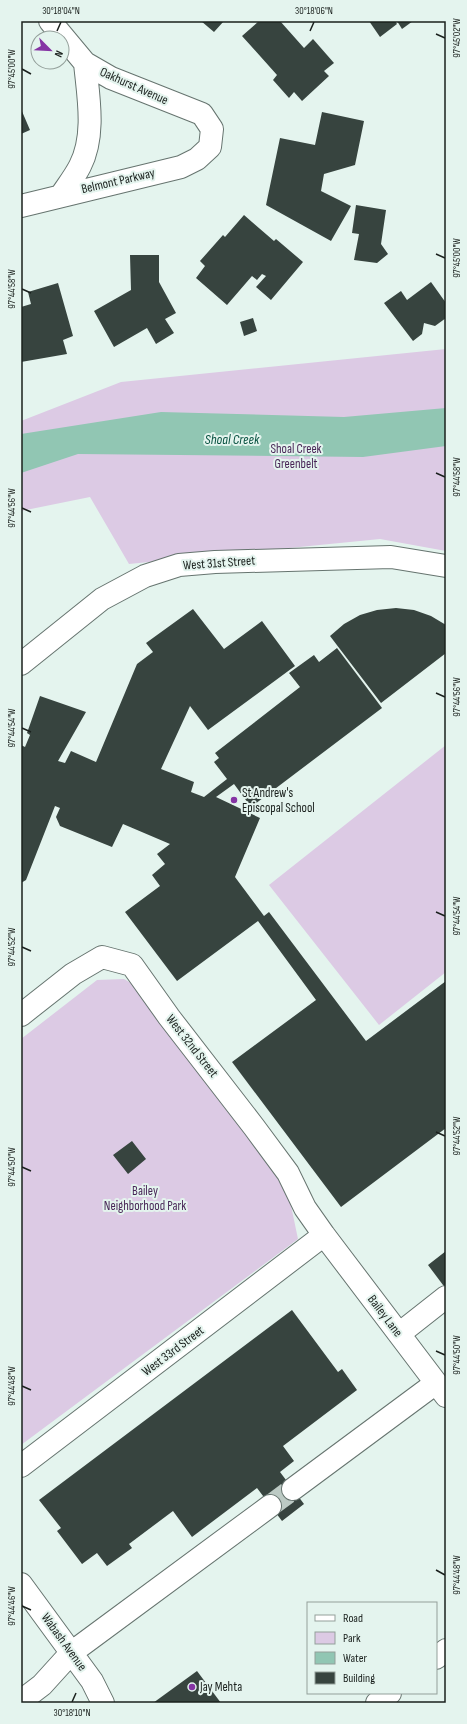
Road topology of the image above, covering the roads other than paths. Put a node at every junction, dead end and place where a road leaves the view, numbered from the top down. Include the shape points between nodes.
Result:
1 (50, 21) edge
2 (85, 63) junction
3 (210, 147) joint
4 (62, 194) junction
5 (21, 206) edge
6 (446, 566) edge
7 (21, 664) edge
8 (21, 1015) edge
9 (324, 1235) junction
10 (446, 1297) edge
11 (399, 1334) junction
12 (444, 1393) edge
13 (21, 1466) edge
14 (293, 1490) tunnel mouth
15 (270, 1506) tunnel mouth
16 (21, 1584) edge
17 (446, 1650) edge
18 (71, 1653) junction
19 (437, 1657) edge
20 (389, 1694) edge
21 (21, 1702) edge
22 (103, 1703) edge
23 (377, 1703) edge

1 - 2 street, Oakhurst Avenue
2 - 3 street, Oakhurst Avenue via 118,81 202,114 212,129
2 - 4 street via 90,111 88,139 81,165
3 - 4 street, Belmont Parkway via 197,159 181,167
4 - 5 street, Belmont Parkway
6 - 7 street, West 31st Street via 391,557 179,565 145,576 102,599
8 - 9 street, West 32nd Street via 73,974 102,957 132,966 288,1173 305,1208
9 - 11 street, Bailey Lane
9 - 13 street, West 33rd Street
10 - 11 street
11 - 12 street, Bailey Lane
12 - 14 street
15 - 18 street
16 - 18 street, Wabash Avenue
17 - 19 street
18 - 21 street via 42,1685
18 - 22 street, Wabash Avenue via 92,1681
20 - 23 street

